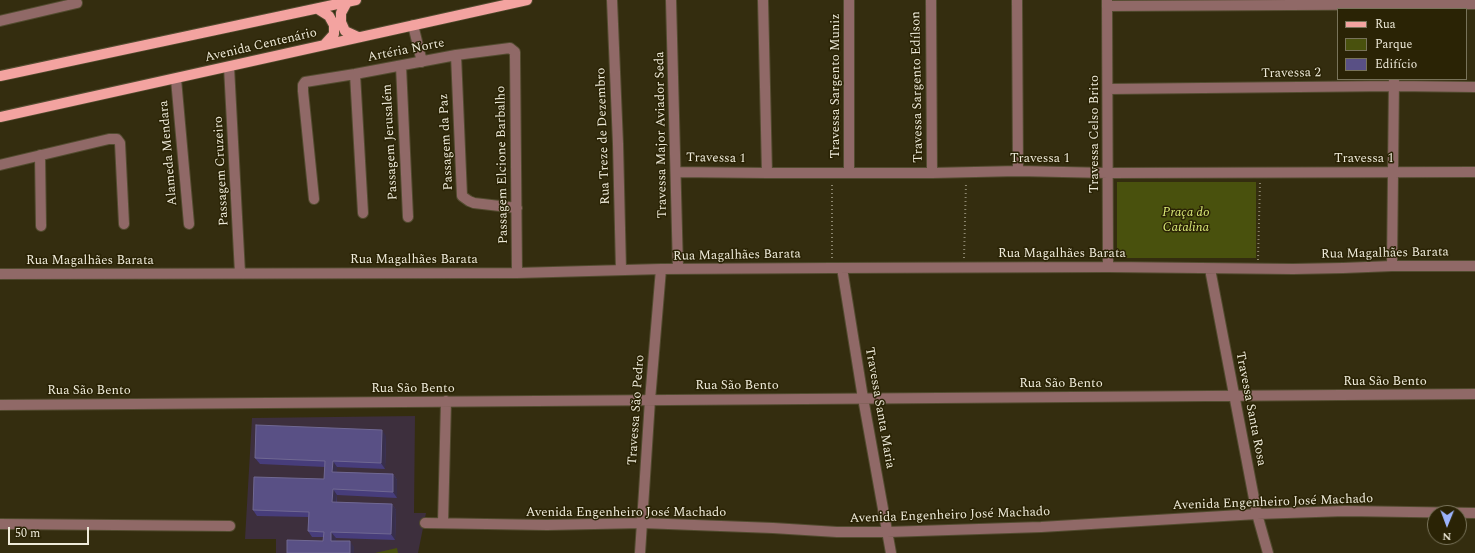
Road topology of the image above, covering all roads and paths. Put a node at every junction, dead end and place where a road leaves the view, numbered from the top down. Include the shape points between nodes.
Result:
1 (527, 0) edge
2 (612, 0) edge
3 (671, 0) edge
4 (764, 0) edge
5 (849, 0) edge
6 (931, 0) edge
7 (1017, 0) edge
8 (351, 1) edge
9 (77, 3) dead end
10 (1107, 3) edge
11 (1394, 4) edge
12 (1475, 4) edge
13 (318, 9) junction
14 (0, 21) edge
15 (413, 25) junction
16 (358, 38) junction
17 (324, 45) junction
18 (456, 55) junction
19 (515, 56) joint
20 (422, 62) junction
21 (401, 66) junction
22 (229, 67) junction
23 (355, 74) junction
24 (0, 76) edge
25 (176, 79) junction
26 (1394, 83) edge
27 (1475, 87) edge
28 (1108, 89) junction
29 (0, 118) edge
30 (40, 155) junction
31 (0, 165) edge
32 (1018, 171) junction
33 (676, 172) junction
34 (1260, 172) junction
35 (1394, 172) junction
36 (1475, 172) edge
37 (767, 173) junction
38 (832, 173) junction
39 (849, 173) junction
40 (932, 173) junction
41 (967, 173) junction
42 (1108, 173) junction
43 (314, 199) dead end
44 (517, 208) junction
45 (363, 213) dead end
46 (408, 217) dead end
47 (124, 224) dead end
48 (189, 224) dead end
49 (41, 226) dead end
50 (1392, 266) junction
51 (1475, 266) edge
52 (1108, 267) junction
53 (832, 268) junction
54 (842, 268) junction
55 (964, 268) junction
56 (661, 269) junction
57 (678, 269) junction
58 (1210, 269) junction
59 (1258, 269) junction
60 (621, 270) junction
61 (240, 273) junction
62 (517, 273) junction
63 (0, 274) edge
64 (1475, 394) edge
65 (1233, 396) junction
66 (863, 398) junction
67 (650, 400) junction
68 (446, 402) junction
69 (0, 405) edge
70 (1475, 513) edge
71 (1257, 514) junction
72 (425, 523) dead end
73 (443, 523) junction
74 (642, 523) junction
75 (0, 524) edge
76 (230, 526) dead end
77 (887, 532) junction
78 (640, 553) edge
79 (891, 553) edge
80 (1268, 553) edge

1 - 15 main road, Avenida Centenário
2 - 60 street, Rua Treze de Dezembro
3 - 33 street, Travessa Major Aviador Seda
4 - 37 street
5 - 39 street, Travessa Sargento Muniz
6 - 40 street, Travessa Sargento Edílson
7 - 32 street
8 - 13 main road, Avenida Centenário
8 - 16 main road via 340,13 341,22 345,31
9 - 14 street
10 - 11 street
10 - 28 street, Travessa Celso Brito
11 - 12 street
13 - 17 main road via 329,16 334,25 334,34
13 - 24 main road, Avenida Centenário
15 - 16 main road, Avenida Centenário
15 - 20 street
16 - 17 main road, Avenida Centenário
17 - 22 main road, Avenida Centenário
18 - 19 street, Artéria Norte via 507,47 512,49
18 - 20 street, Artéria Norte
18 - 44 street, Passagem da Paz via 462,196 474,203
19 - 44 street, Passagem Elcione Barbalho
20 - 21 street, Artéria Norte
21 - 23 street, Artéria Norte
21 - 46 street, Passagem Jerusalém
22 - 25 main road, Avenida Centenário
22 - 61 street, Passagem Cruzeiro
23 - 43 street, Artéria Norte via 307,81 303,85
23 - 45 street
25 - 29 main road, Avenida Centenário
25 - 48 street, Alameda Mendara
26 - 27 street, Travessa 2
26 - 28 street, Travessa 2
26 - 35 street
28 - 42 street, Travessa Celso Brito
30 - 31 street
30 - 47 street via 109,139 119,140
30 - 49 street
32 - 41 street, Travessa 1
32 - 42 street, Travessa 1
33 - 37 street, Travessa 1
33 - 57 street, Travessa Major Aviador Seda
34 - 35 street, Travessa 1
34 - 42 street, Travessa 1
34 - 59 path
35 - 36 street, Travessa 1
35 - 50 street
37 - 38 street, Travessa 1
38 - 39 street, Travessa 1
38 - 53 path
39 - 40 street, Travessa 1
40 - 41 street, Travessa 1
41 - 55 path
42 - 52 street, Travessa Celso Brito
44 - 62 street, Passagem Elcione Barbalho
50 - 51 street, Rua Magalhães Barata
50 - 59 street, Rua Magalhães Barata
52 - 55 street, Rua Magalhães Barata
52 - 58 street, Rua Magalhães Barata
53 - 54 street, Rua Magalhães Barata
53 - 57 street, Rua Magalhães Barata
54 - 55 street, Rua Magalhães Barata
54 - 66 street, Travessa Santa Maria
56 - 57 street, Rua Magalhães Barata
56 - 60 street, Rua Magalhães Barata
56 - 67 street, Travessa São Pedro
58 - 59 street, Rua Magalhães Barata
58 - 65 street, Travessa Santa Rosa
60 - 62 street, Rua Magalhães Barata
61 - 62 street, Rua Magalhães Barata
61 - 63 street, Rua Magalhães Barata
64 - 65 street, Rua São Bento
65 - 66 street, Rua São Bento
65 - 71 street, Travessa Santa Rosa
66 - 67 street, Rua São Bento
66 - 77 street, Travessa Santa Maria
67 - 68 street, Rua São Bento
67 - 74 street, Travessa São Pedro
68 - 69 street, Rua São Bento
68 - 73 street
70 - 71 street, Avenida Engenheiro José Machado via 1346,510
71 - 77 street, Avenida Engenheiro José Machado via 1041,527
71 - 80 street, Travessa Santa Rosa
72 - 73 street, Avenida Engenheiro José Machado
73 - 74 street, Avenida Engenheiro José Machado
74 - 77 street, Avenida Engenheiro José Machado
74 - 78 street, Travessa São Pedro
75 - 76 street
77 - 79 street, Travessa Santa Maria

